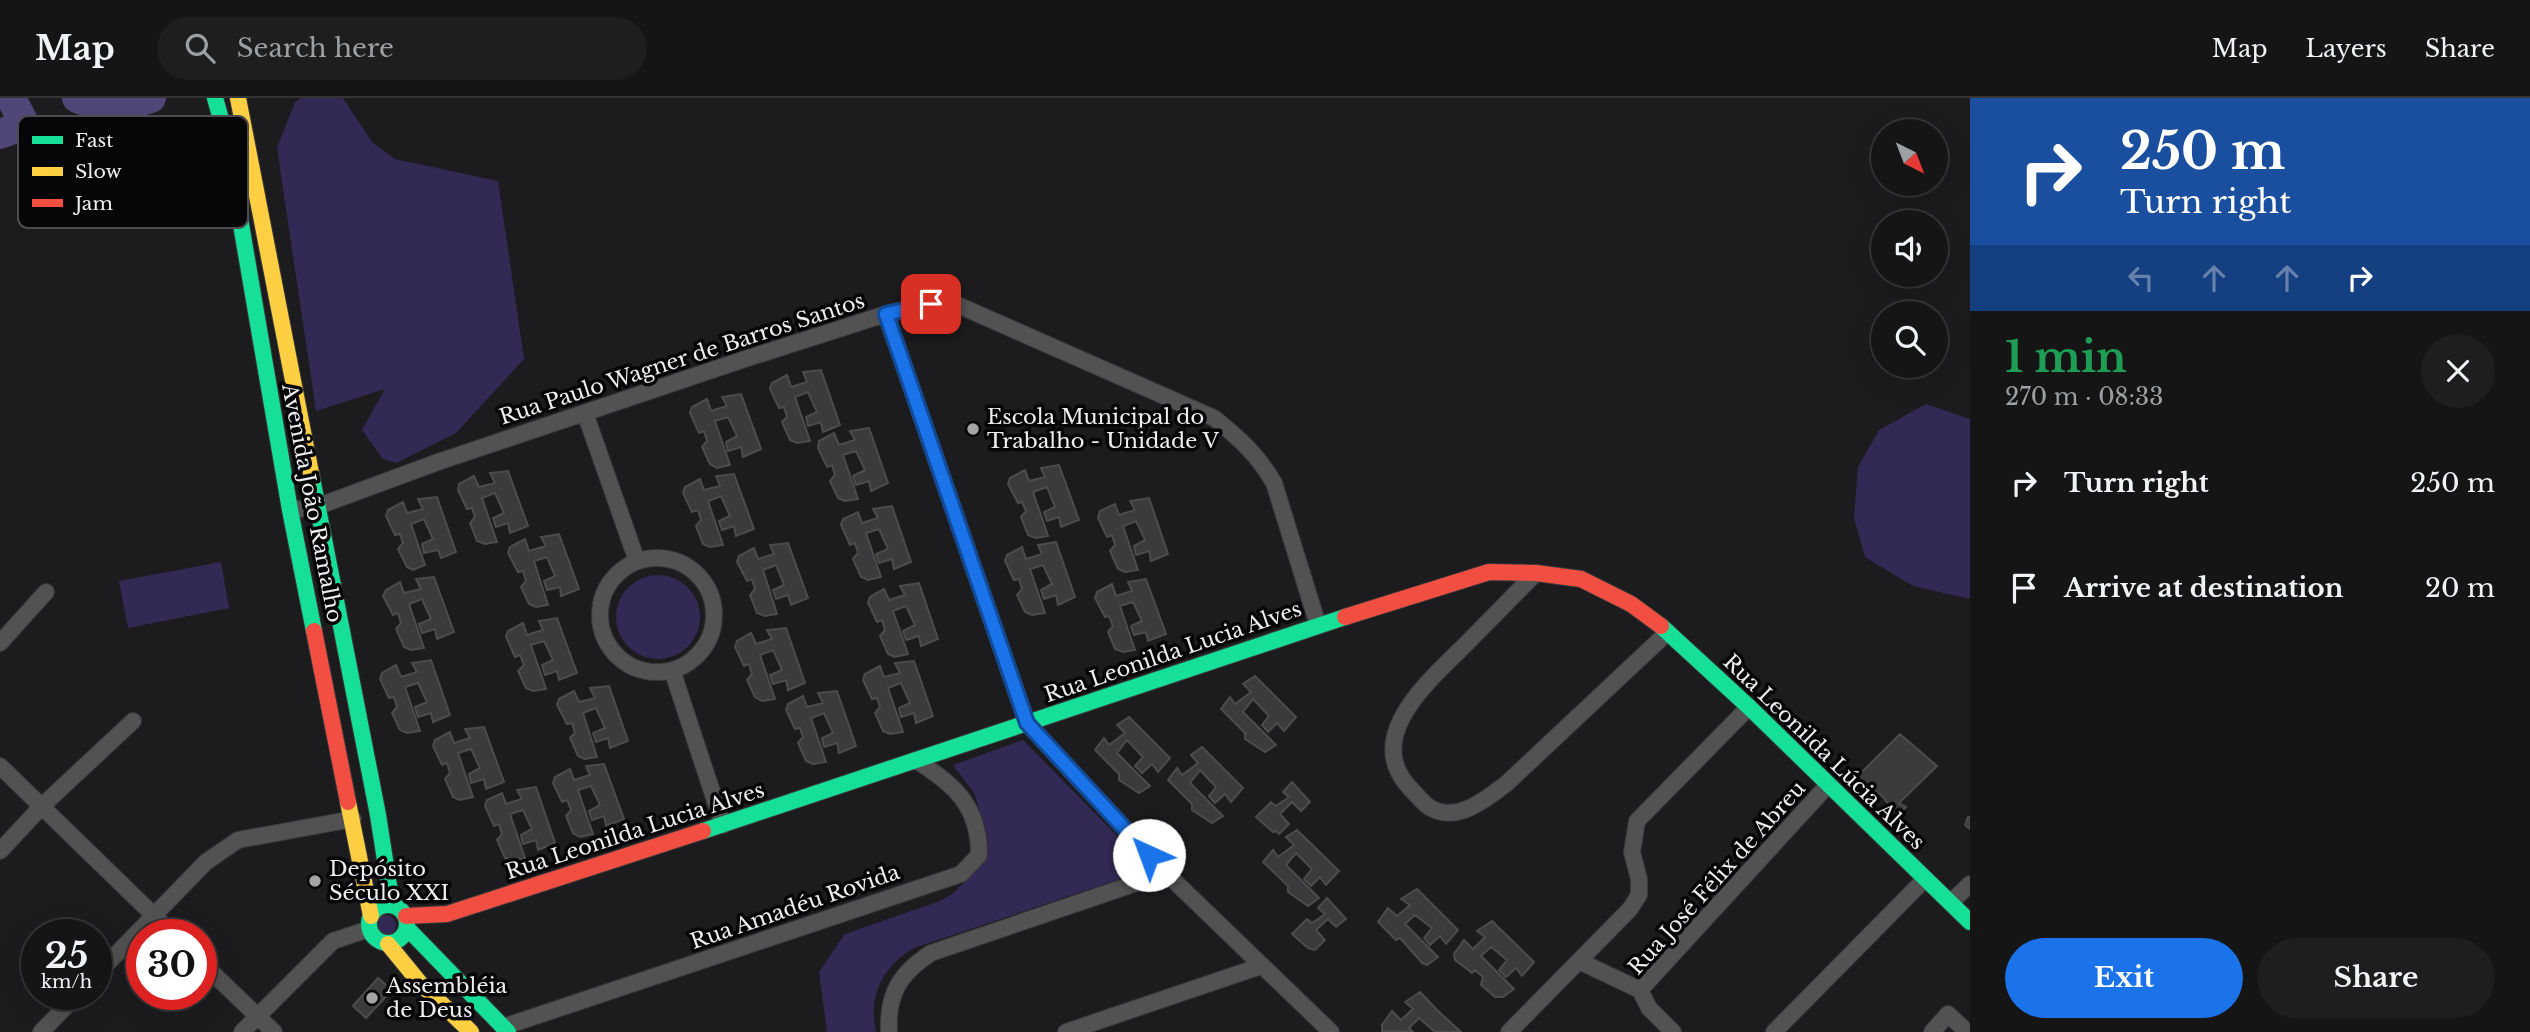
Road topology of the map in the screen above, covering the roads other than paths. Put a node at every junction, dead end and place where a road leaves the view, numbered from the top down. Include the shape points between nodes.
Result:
1 (215, 98) edge
2 (238, 98) edge
3 (220, 116) edge
4 (241, 116) edge
5 (248, 150) edge
6 (242, 228) edge
7 (886, 314) junction
8 (585, 413) junction
9 (316, 507) junction
10 (290, 510) junction
11 (637, 561) junction
12 (1536, 573) junction
13 (46, 592) dead end
14 (1318, 625) junction
15 (1668, 632) junction
16 (0, 643) edge
17 (672, 670) junction
18 (1749, 707) junction
19 (133, 721) dead end
20 (1027, 723) junction
21 (916, 760) junction
22 (0, 766) edge
23 (1828, 785) junction
24 (42, 806) junction
25 (353, 819) junction
26 (723, 825) junction
27 (0, 850) edge
28 (1166, 873) junction
29 (1925, 879) junction
30 (1970, 884) edge
31 (1951, 902) junction
32 (391, 905) junction
33 (154, 916) junction
34 (157, 919) edge
35 (370, 922) junction
36 (406, 922) junction
37 (1970, 922) edge
38 (388, 944) junction
39 (112, 959) edge
40 (1579, 961) junction
41 (1261, 966) junction
42 (217, 977) edge
43 (1640, 990) junction
44 (62, 1010) edge
45 (257, 1015) junction
46 (506, 1030) edge
47 (41, 1032) edge
48 (242, 1032) edge
49 (274, 1032) edge
50 (471, 1032) edge
51 (889, 1032) edge
52 (1066, 1032) edge
53 (1331, 1032) edge
54 (1509, 1032) edge
55 (1674, 1032) edge
56 (1774, 1032) edge
57 (1931, 1032) edge
58 (1967, 1032) edge

1 - 3 street, Avenida João Ramalho
2 - 4 street, Avenida João Ramalho
5 - 9 street, Avenida João Ramalho
6 - 10 street, Avenida João Ramalho
7 - 8 street, Rua Paulo Wagner de Barros Santos
7 - 14 street, Rua Paulo Wagner de Barros Santos via 931,304 960,306 1214,418 1245,443 1274,483
7 - 20 street
8 - 9 street, Rua Paulo Wagner de Barros Santos
8 - 11 street
9 - 10 street, Rua Paulo Wagner de Barros Santos
9 - 32 street, Avenida João Ramalho via 378,814
10 - 25 street, Avenida João Ramalho
11 - 17 street via 608,586 601,604 607,642 618,657 634,667
11 - 17 street via 678,561 695,571 708,587 713,627 705,646 691,661
12 - 14 street, Rua Leonilda Lucia Alves via 1489,572
12 - 15 street, Rua Leonilda Lucia Alves via 1581,579 1631,604
12 - 15 street via 1420,691 1399,723 1393,763 1428,806 1443,813 1466,811 1506,784
13 - 16 street
14 - 20 street, Rua Leonilda Lucia Alves
15 - 18 street, Rua Leonilda Lúcia Alves
17 - 26 street
18 - 23 street, Rua Leonilda Lúcia Alves
18 - 40 street via 1637,821 1632,852 1639,895
19 - 24 street
20 - 21 street, Rua Leonilda Lucia Alves
20 - 28 street
21 - 26 street, Rua Leonilda Lucia Alves
21 - 46 street, Rua Amadéu Rovida via 956,791 970,810 979,834 979,855 961,874
22 - 24 street
23 - 29 street, Rua Leonilda Lúcia Alves
23 - 43 street, Rua José Félix de Abreu
24 - 27 street
24 - 33 street
25 - 33 street via 238,840 206,862
25 - 35 street, Avenida João Ramalho
26 - 36 street, Rua Leonilda Lucia Alves via 447,914
28 - 41 street
28 - 51 street via 931,953 909,967 895,990
29 - 31 street, Rua Leonilda Lúcia Alves
29 - 56 street
30 - 31 street
31 - 37 street, Rua Leonilda Lúcia Alves
32 - 35 street via 379,907
32 - 36 street via 400,909
33 - 34 street
33 - 39 street
35 - 38 street via 376,939
35 - 45 street via 333,941
36 - 38 street via 400,939
36 - 46 street
38 - 50 street
40 - 43 street
40 - 54 street
41 - 52 street
41 - 53 street
42 - 45 street
43 - 55 street, Rua José Félix de Abreu via 1649,1008
44 - 47 street
45 - 48 street
45 - 49 street
57 - 58 street via 1948,1014

